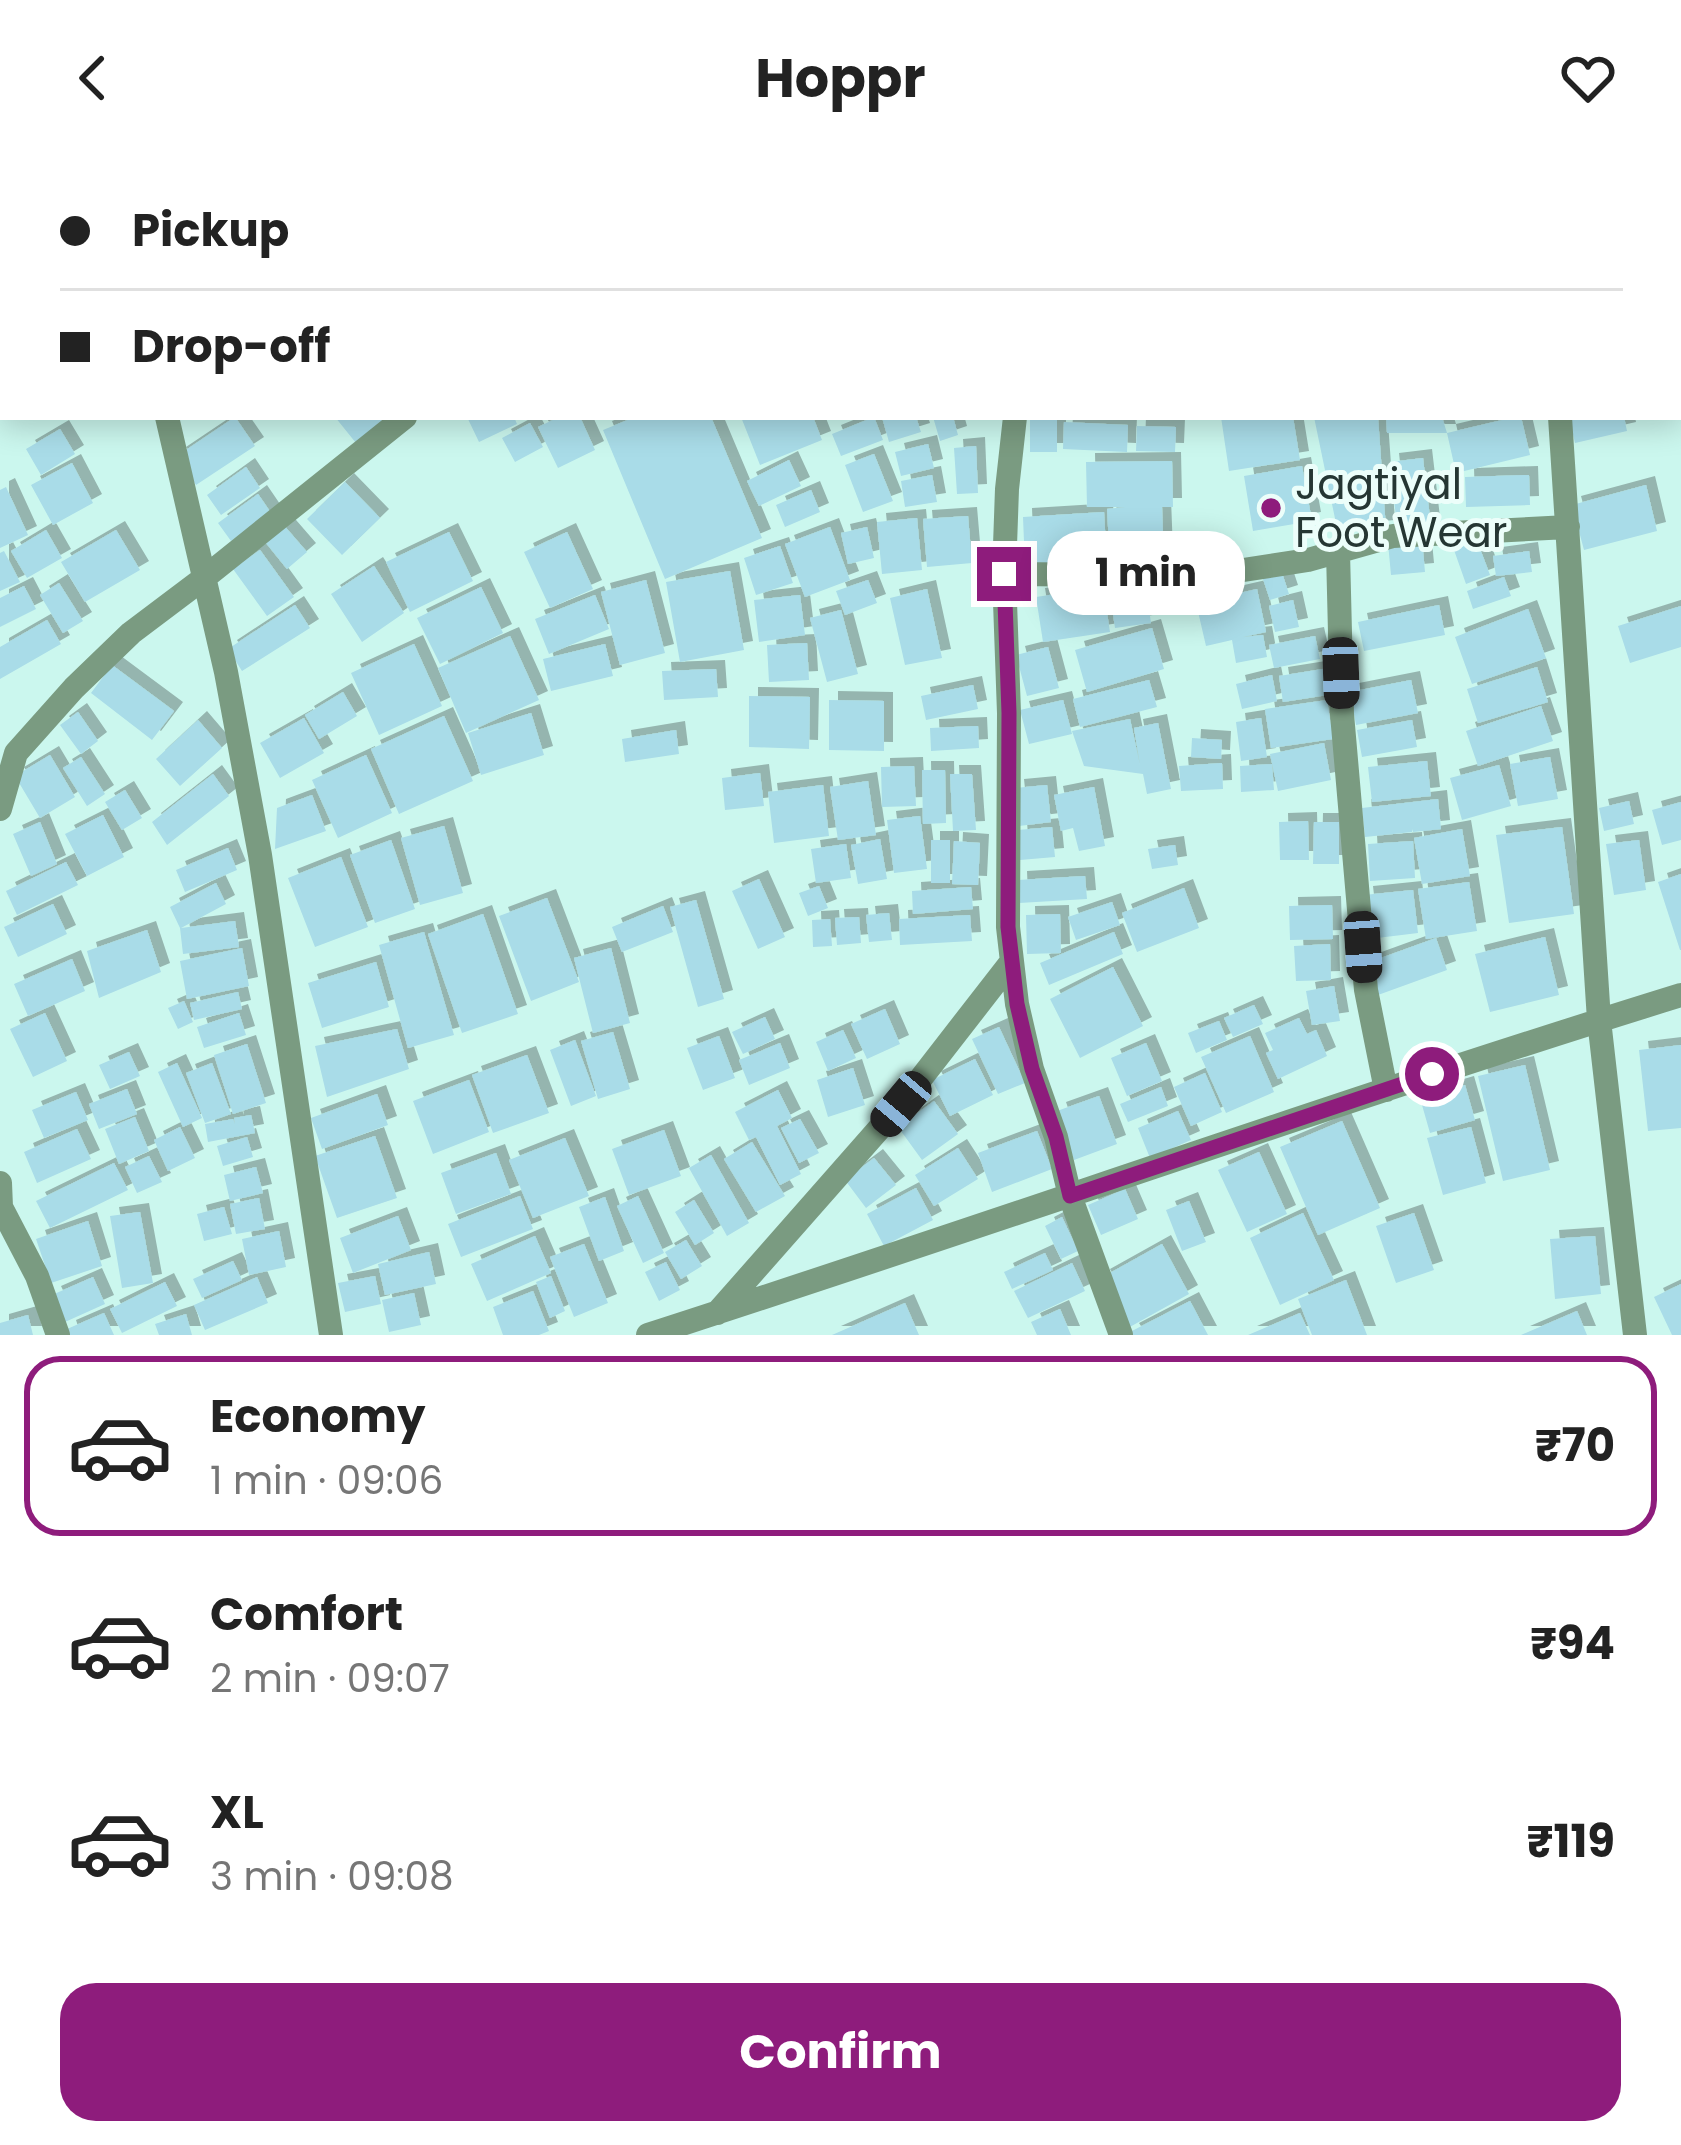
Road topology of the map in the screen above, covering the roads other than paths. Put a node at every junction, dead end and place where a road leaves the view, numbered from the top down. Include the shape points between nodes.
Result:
1 (168, 420) edge
2 (400, 420) edge
3 (1015, 420) edge
4 (1560, 420) edge
5 (1568, 527) junction
6 (1338, 552) junction
7 (1004, 574) junction
8 (204, 578) junction
9 (0, 731) edge
10 (16, 753) junction
11 (0, 809) edge
12 (1012, 961) junction
13 (1681, 995) edge
14 (1599, 1020) junction
15 (1386, 1090) junction
16 (0, 1183) edge
17 (1070, 1196) junction
18 (1, 1209) edge
19 (717, 1313) junction
20 (58, 1335) edge
21 (332, 1335) edge
22 (648, 1335) edge
23 (1121, 1335) edge
24 (1635, 1335) edge

1 - 8 street
2 - 8 street
3 - 7 street
4 - 5 street
5 - 6 street via 1394,536
5 - 14 street
6 - 7 street via 1204,576
6 - 15 street via 1342,714 1366,990
7 - 12 street
8 - 10 street via 131,633
8 - 21 street via 260,855
9 - 10 street
10 - 11 street
12 - 17 street via 1032,1069
12 - 19 street via 901,1104
13 - 14 street
14 - 15 street
14 - 24 street
15 - 17 street
16 - 18 street
17 - 19 street
17 - 23 street
18 - 20 street
19 - 22 street

